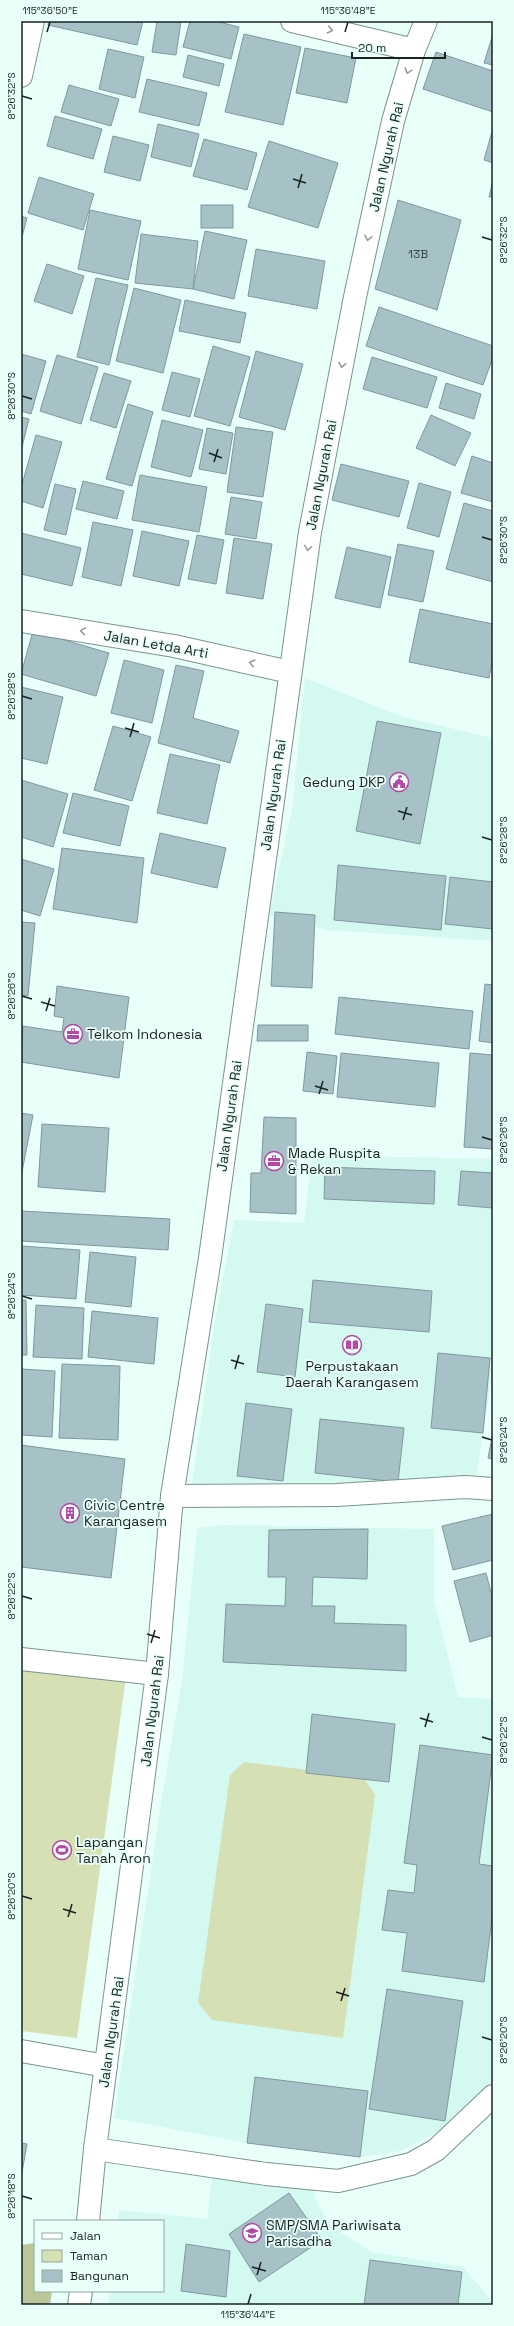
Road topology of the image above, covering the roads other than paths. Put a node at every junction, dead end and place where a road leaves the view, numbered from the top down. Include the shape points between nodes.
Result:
1 (33, 21) edge
2 (292, 21) edge
3 (426, 21) edge
4 (414, 50) junction
5 (21, 76) edge
6 (21, 621) edge
7 (290, 672) junction
8 (493, 1489) edge
9 (172, 1496) junction
10 (21, 1659) edge
11 (157, 1674) junction
12 (21, 2052) edge
13 (106, 2066) junction
14 (493, 2096) edge
15 (95, 2149) junction
16 (88, 2220) edge
17 (81, 2292) edge
18 (79, 2305) edge

1 - 5 street
2 -> 4 street
3 - 4 street, Jalan Ngurah Rai
4 -> 7 street, Jalan Ngurah Rai via 393,121 355,297 310,532
7 -> 6 street, Jalan Letda Arti via 174,646
7 - 9 street, Jalan Ngurah Rai via 211,1250
8 - 9 street via 465,1487 338,1495
9 - 11 street, Jalan Ngurah Rai
10 - 11 street
11 - 13 street, Jalan Ngurah Rai
12 - 13 street
13 - 15 street, Jalan Ngurah Rai
14 - 15 street via 436,2150 412,2164 338,2180 266,2174
15 - 16 street, Jalan Ngurah Rai
17 - 18 street

